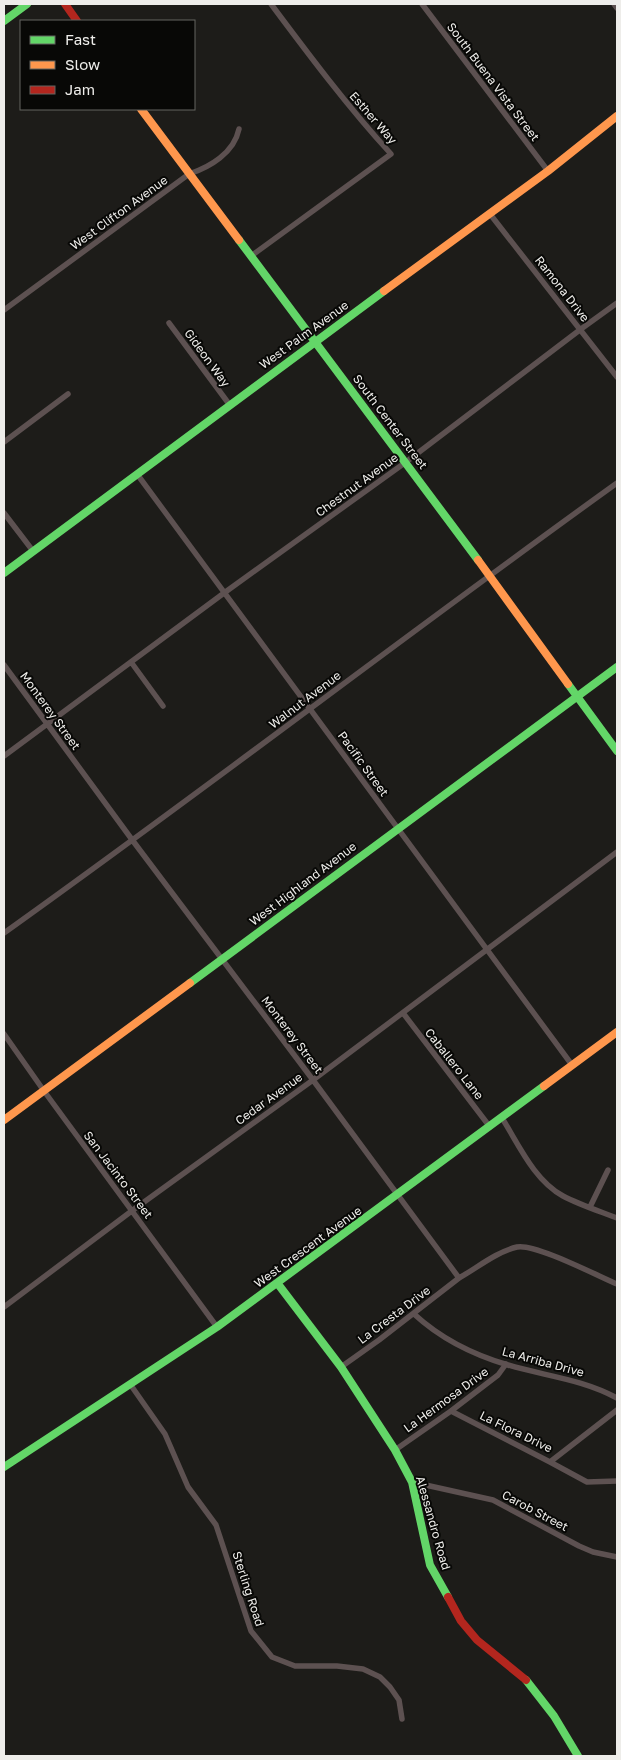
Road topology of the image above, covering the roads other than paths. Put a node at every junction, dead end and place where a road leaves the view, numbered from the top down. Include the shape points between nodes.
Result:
1 (27, 4) edge
2 (65, 4) edge
3 (271, 4) edge
4 (422, 4) edge
5 (614, 4) edge
6 (617, 8) edge
7 (77, 20) edge
8 (4, 21) edge
9 (142, 110) edge
10 (617, 116) edge
11 (239, 130) dead end
12 (548, 171) junction
13 (189, 174) junction
14 (490, 214) junction
15 (251, 256) junction
16 (617, 303) edge
17 (4, 310) edge
18 (169, 324) dead end
19 (581, 329) junction
20 (315, 341) junction
21 (617, 378) edge
22 (68, 394) dead end
23 (229, 404) junction
24 (4, 442) edge
25 (406, 462) junction
26 (137, 474) junction
27 (617, 483) edge
28 (4, 513) edge
29 (33, 552) junction
30 (4, 573) edge
31 (488, 576) junction
32 (224, 593) junction
33 (131, 662) junction
34 (4, 665) edge
35 (617, 667) edge
36 (577, 696) junction
37 (163, 706) dead end
38 (310, 709) junction
39 (47, 724) junction
40 (617, 751) edge
41 (4, 756) edge
42 (397, 828) junction
43 (133, 841) junction
44 (617, 852) edge
45 (4, 933) edge
46 (487, 950) junction
47 (222, 959) junction
48 (403, 1014) junction
49 (617, 1032) edge
50 (4, 1034) edge
51 (572, 1065) junction
52 (313, 1080) junction
53 (44, 1091) junction
54 (502, 1118) junction
55 (4, 1120) edge
56 (490, 1127) junction
57 (608, 1170) dead end
58 (397, 1196) junction
59 (590, 1207) junction
60 (133, 1210) junction
61 (617, 1218) edge
62 (459, 1278) junction
63 (278, 1284) junction
64 (617, 1284) edge
65 (4, 1306) edge
66 (414, 1314) junction
67 (217, 1327) junction
68 (506, 1364) junction
69 (341, 1367) junction
70 (130, 1384) junction
71 (617, 1398) edge
72 (617, 1410) edge
73 (451, 1412) junction
74 (395, 1450) junction
75 (550, 1462) junction
76 (4, 1468) edge
77 (617, 1481) edge
78 (412, 1482) junction
79 (617, 1557) edge
80 (402, 1720) dead end
81 (578, 1756) edge

1 - 8 street
2 - 7 street
3 - 15 street, Esther Way via 332,85 391,154
4 - 12 street, South Buena Vista Street
5 - 6 street
9 - 13 street, South Center Street
10 - 12 street, West Palm Avenue
11 - 13 street, West Clifton Avenue via 237,139 222,156
12 - 14 street, West Palm Avenue
13 - 15 street, South Center Street
13 - 17 street, West Clifton Avenue
14 - 19 street, Ramona Drive
14 - 20 street, West Palm Avenue
15 - 20 street, South Center Street
16 - 19 street, Chestnut Avenue
18 - 23 street, Gideon Way
19 - 21 street, Ramona Drive
19 - 25 street, Chestnut Avenue
20 - 23 street, West Palm Avenue
20 - 25 street, South Center Street
22 - 24 street
23 - 26 street, West Palm Avenue
25 - 31 street, South Center Street
25 - 32 street, Chestnut Avenue
26 - 29 street, West Palm Avenue
26 - 32 street, Pacific Street
27 - 31 street, Walnut Avenue
28 - 29 street
29 - 30 street, West Palm Avenue
31 - 36 street, South Center Street
31 - 38 street, Walnut Avenue
32 - 33 street, Chestnut Avenue
32 - 38 street, Pacific Street
33 - 37 street
33 - 39 street, Chestnut Avenue
34 - 39 street, Monterey Street
35 - 36 street, West Highland Avenue
36 - 40 street, South Center Street
36 - 42 street, West Highland Avenue
38 - 42 street, Pacific Street
38 - 43 street, Walnut Avenue
39 - 41 street, Chestnut Avenue
39 - 43 street, Monterey Street
42 - 46 street, Pacific Street
42 - 47 street, West Highland Avenue
43 - 45 street, Walnut Avenue
43 - 47 street, Monterey Street
44 - 46 street, Cedar Avenue
46 - 48 street, Cedar Avenue
46 - 51 street, Pacific Street
47 - 52 street, Monterey Street
47 - 53 street, West Highland Avenue
48 - 52 street, Cedar Avenue
48 - 56 street, Caballero Lane
49 - 51 street, West Crescent Avenue
50 - 53 street, San Jacinto Street
51 - 54 street, West Crescent Avenue
52 - 58 street, Monterey Street
52 - 60 street, Cedar Avenue
53 - 55 street, West Highland Avenue
53 - 60 street, San Jacinto Street
54 - 56 street, West Crescent Avenue
54 - 59 street via 533,1169 550,1187
56 - 58 street, West Crescent Avenue
57 - 59 street
58 - 62 street, Monterey Street
58 - 63 street, West Crescent Avenue
59 - 61 street
60 - 65 street, Cedar Avenue
60 - 67 street, San Jacinto Street
62 - 64 street via 518,1246 534,1248
62 - 66 street, La Cresta Drive
63 - 67 street, West Crescent Avenue
63 - 69 street, Alessandro Road
66 - 68 street, La Arriba Drive via 428,1327 455,1343
66 - 69 street, La Cresta Drive
67 - 70 street, West Crescent Avenue
68 - 71 street, La Arriba Drive via 588,1384
68 - 73 street, La Hermosa Drive via 498,1375
69 - 74 street, Alessandro Road
70 - 76 street, West Crescent Avenue
70 - 80 street, Sterling Road via 165,1434 188,1487 216,1525 251,1631 264,1649 272,1657 295,1666 362,1669 380,1677 399,1700
72 - 75 street, La Flora Drive
73 - 74 street, La Hermosa Drive
73 - 75 street, La Flora Drive
74 - 78 street, Alessandro Road
75 - 77 street via 587,1482
78 - 79 street, Carob Street via 493,1500 579,1546
78 - 81 street, Alessandro Road via 430,1565 461,1622 477,1640 529,1682

